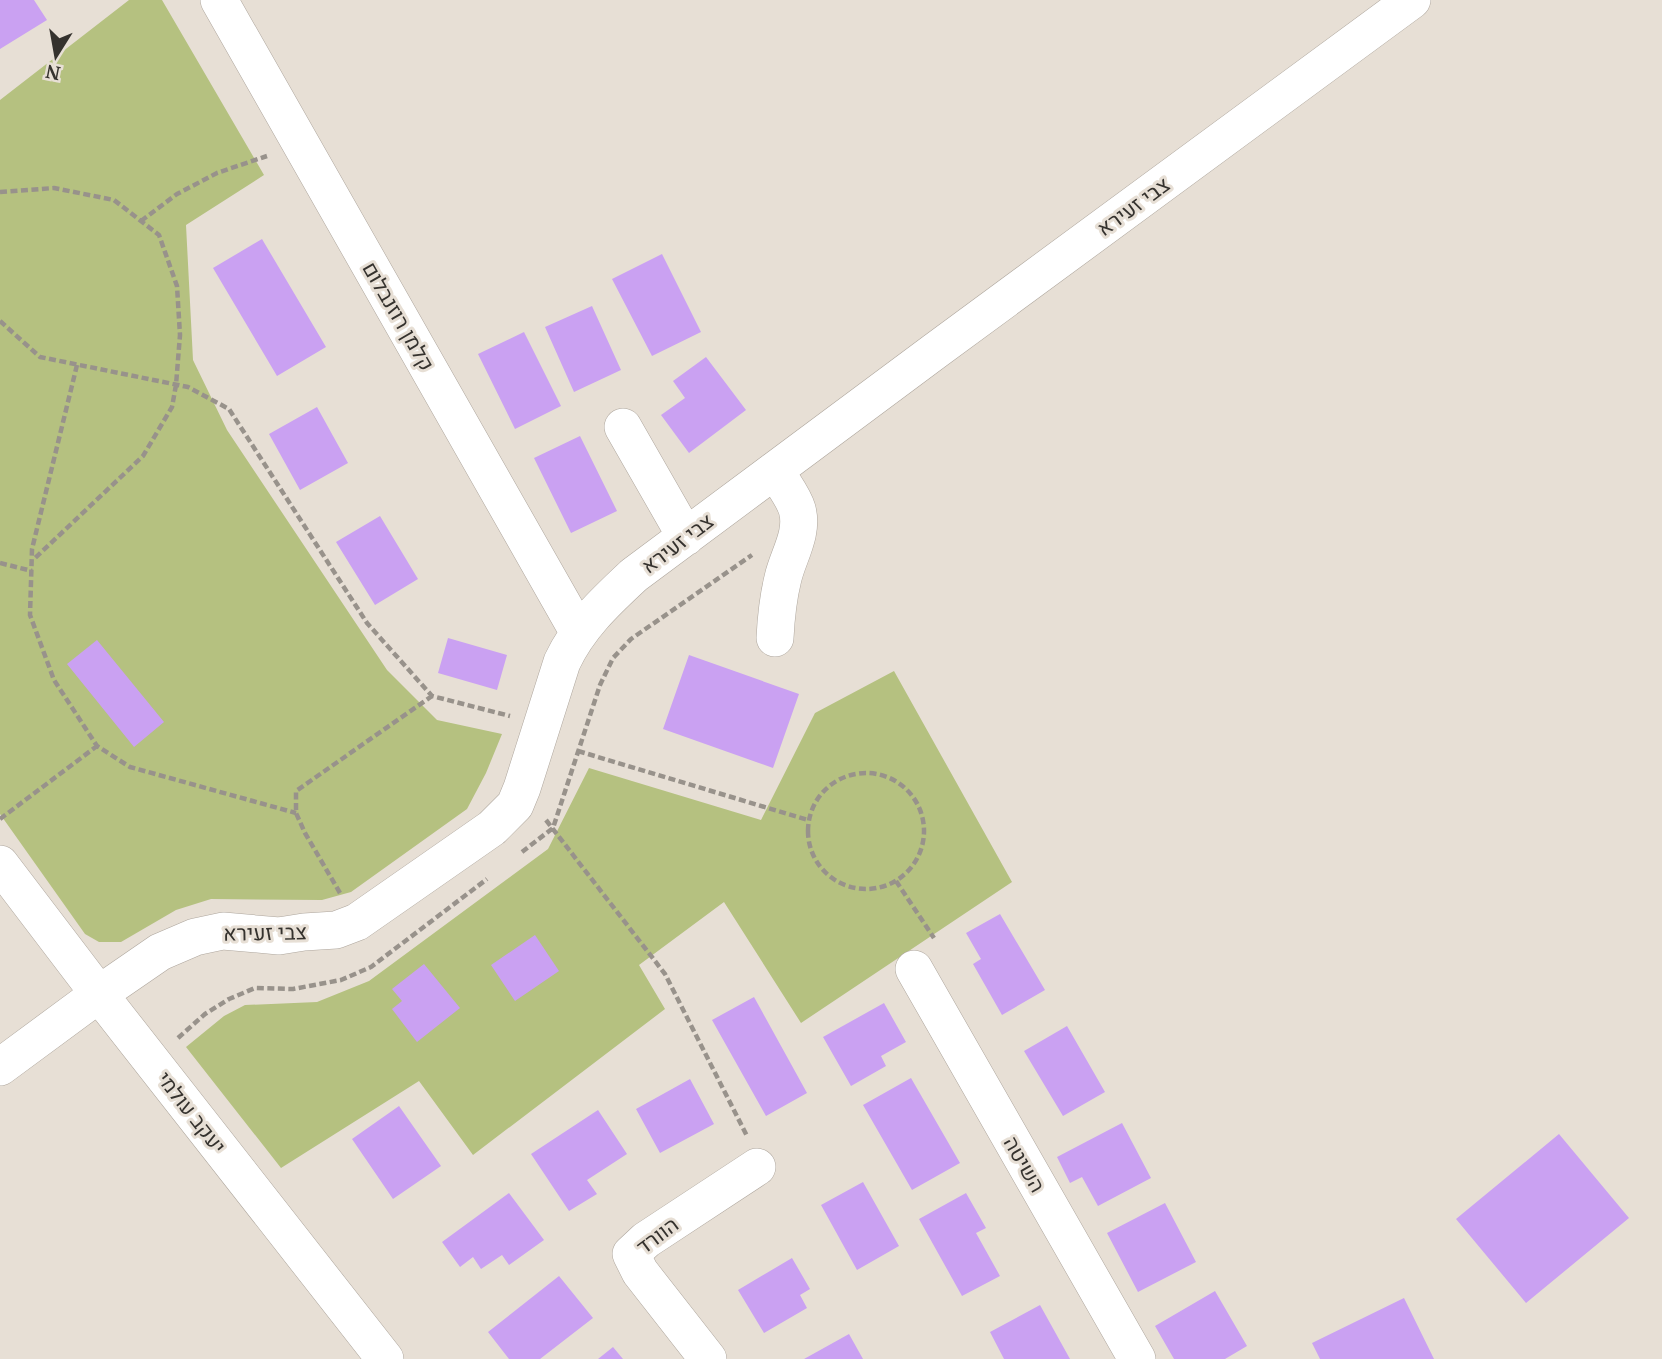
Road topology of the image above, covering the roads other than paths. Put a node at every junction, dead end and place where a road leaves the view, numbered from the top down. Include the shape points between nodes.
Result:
1 (219, 0) edge
2 (1412, 0) edge
3 (623, 427) dead end
4 (775, 470) junction
5 (686, 537) junction
6 (579, 632) junction
7 (775, 638) dead end
8 (0, 864) edge
9 (914, 970) road end
10 (99, 993) junction
11 (0, 1067) edge
12 (757, 1167) road end
13 (385, 1359) edge
14 (708, 1359) edge
15 (1137, 1359) edge

1 - 6 street, קלמן רוזנבלום
2 - 4 street, צבי זעירא
3 - 5 street
4 - 5 street, צבי זעירא
4 - 7 street via 799,522 783,575
5 - 6 street, צבי זעירא via 634,575
6 - 10 street, צבי זעירא via 562,662 515,805 492,828 357,922 335,930 279,936 223,931 195,937 160,952
8 - 10 street, יעקב עולמי
9 - 15 street, השיטה
10 - 11 street, צבי זעירא
10 - 13 street, יעקב עולמי
12 - 14 street, הוורד via 631,1254

